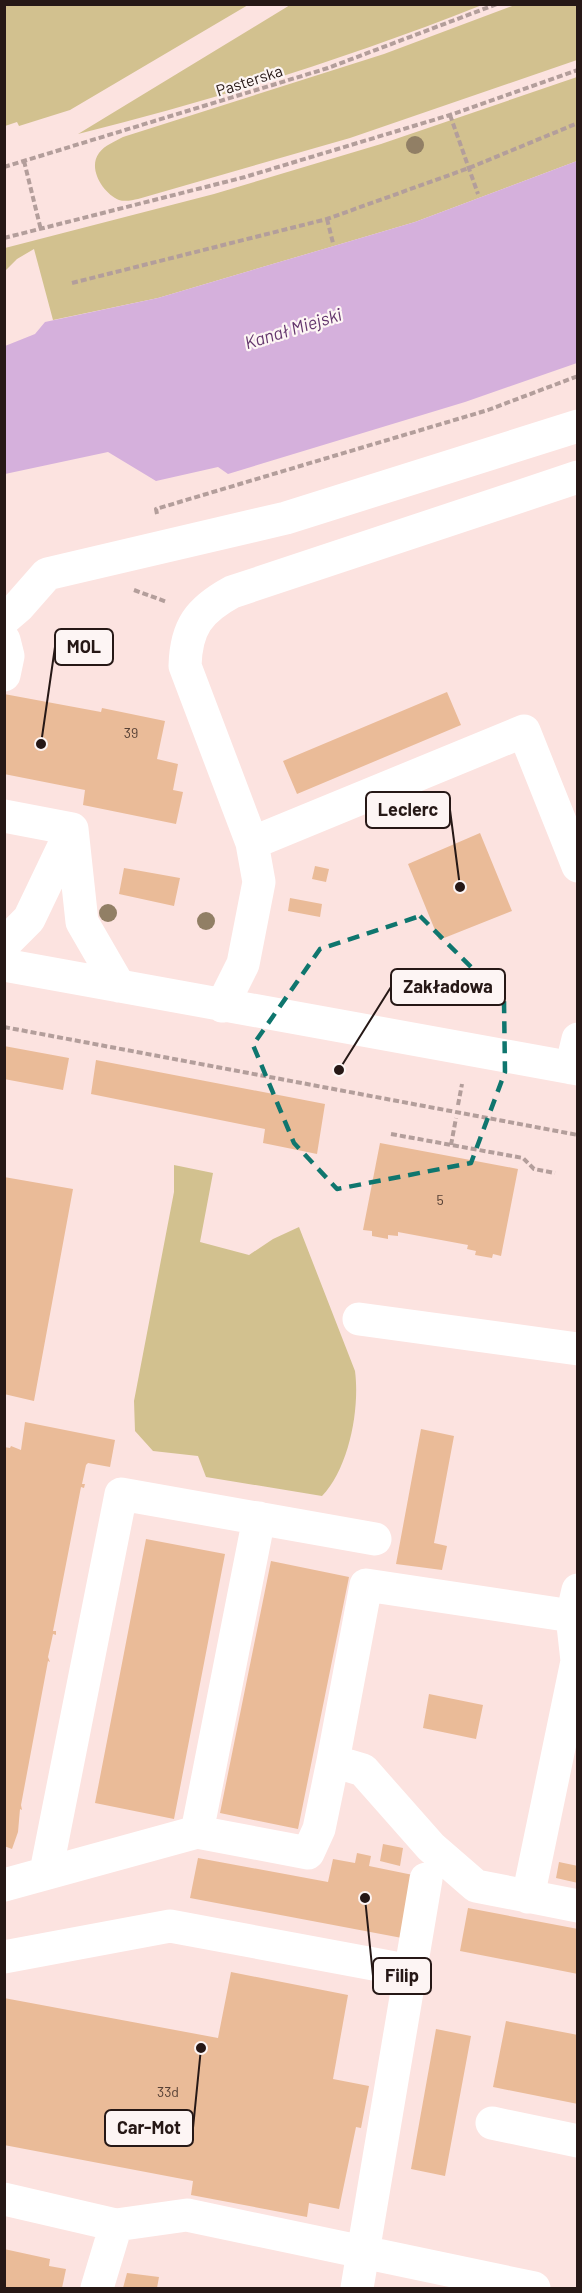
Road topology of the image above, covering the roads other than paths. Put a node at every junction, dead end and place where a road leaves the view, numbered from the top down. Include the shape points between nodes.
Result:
1 (578, 426) edge
2 (578, 477) edge
3 (4, 619) edge
4 (4, 640) edge
5 (4, 675) edge
6 (4, 816) edge
7 (72, 829) junction
8 (252, 843) junction
9 (578, 866) edge
10 (4, 944) edge
11 (4, 965) edge
12 (119, 986) junction
13 (222, 1006) junction
14 (575, 1059) edge
15 (359, 1319) dead end
16 (578, 1349) edge
17 (260, 1518) junction
18 (375, 1539) dead end
19 (575, 1603) edge
20 (572, 1715) edge
21 (333, 1761) junction
22 (197, 1832) junction
23 (46, 1872) junction
24 (426, 1879) dead end
25 (4, 1886) edge
26 (528, 1897) junction
27 (578, 1906) edge
28 (4, 1957) edge
29 (411, 1971) junction
30 (492, 2123) dead end
31 (578, 2141) edge
32 (4, 2199) edge
33 (116, 2225) junction
34 (364, 2253) junction
35 (97, 2289) edge
36 (357, 2289) edge
37 (534, 2289) edge

1 - 3 street via 286,518 47,574
2 - 8 street via 232,592 201,613 188,637 185,666
4 - 5 street via 8,656
6 - 7 street
7 - 10 street via 29,919
7 - 12 street via 82,922
8 - 9 street via 524,731
8 - 13 street via 259,882 243,964
11 - 12 street
12 - 13 street
13 - 14 street
15 - 16 street
17 - 18 street
17 - 22 street
17 - 23 street via 121,1494
19 - 20 street via 577,1661
19 - 21 street via 366,1585
20 - 26 street
21 - 22 street via 319,1829 308,1853
21 - 26 street via 363,1770 431,1846 476,1886
22 - 23 street
23 - 25 street
24 - 29 street
26 - 27 street
28 - 29 street via 170,1926
29 - 34 street
30 - 31 street
32 - 33 street
33 - 34 street via 187,2215
33 - 35 street
34 - 36 street
34 - 37 street

